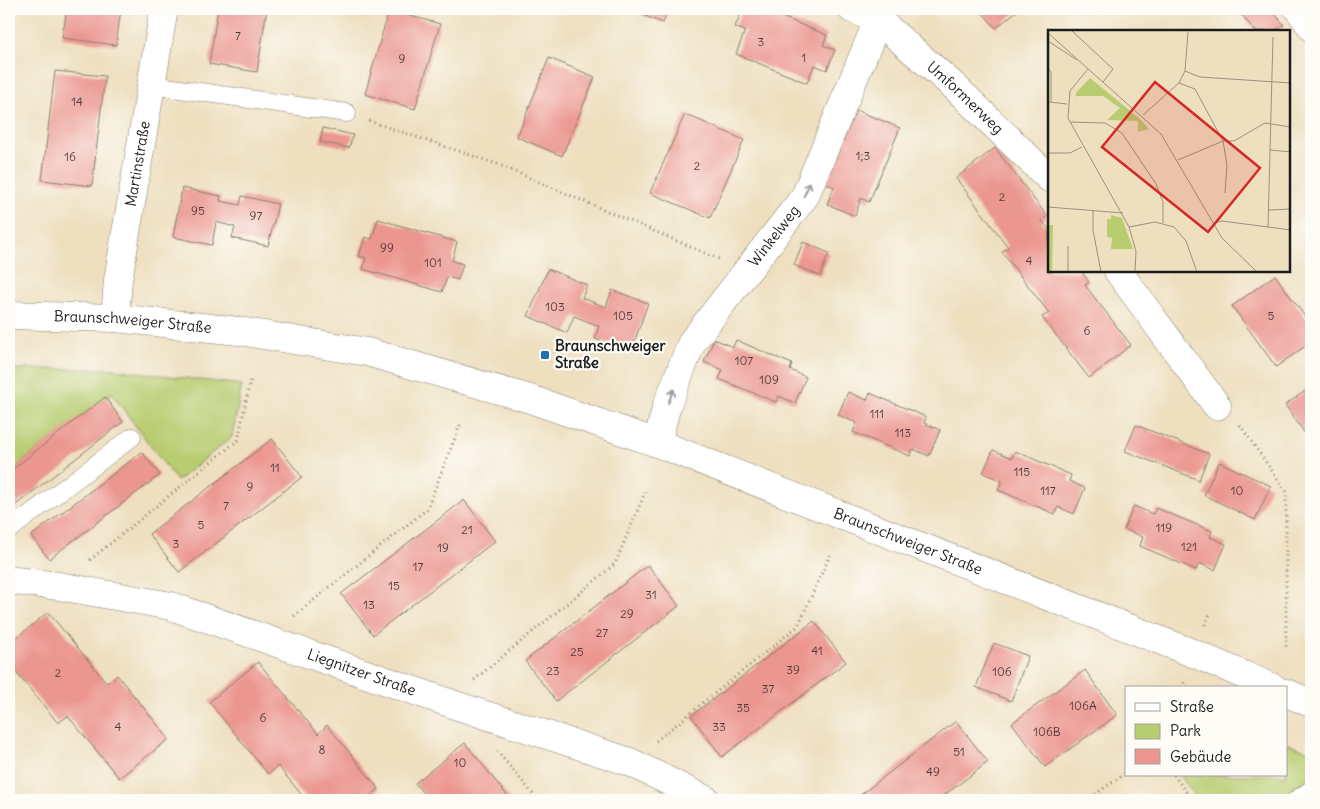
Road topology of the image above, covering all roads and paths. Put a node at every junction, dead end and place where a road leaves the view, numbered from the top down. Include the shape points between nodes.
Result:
1 (164, 9) edge
2 (852, 9) edge
3 (1292, 9) edge
4 (885, 14) edge
5 (1311, 34) edge
6 (152, 86) junction
7 (347, 113) joint
8 (1048, 177) edge
9 (748, 271) junction
10 (1119, 272) edge
11 (9, 315) edge
12 (115, 318) junction
13 (251, 377) dead end
14 (1216, 406) joint
15 (460, 425) dead end
16 (132, 437) dead end
17 (656, 443) junction
18 (647, 488) dead end
19 (9, 530) edge
20 (830, 555) dead end
21 (9, 582) edge
22 (59, 586) junction
23 (266, 639) junction
24 (1286, 647) dead end
25 (1269, 686) edge
26 (1288, 694) edge
27 (1311, 703) edge
28 (458, 706) junction
29 (630, 762) junction
30 (1125, 774) edge
31 (1175, 776) edge
32 (1311, 790) edge
33 (706, 800) edge
34 (1087, 800) edge
35 (1192, 800) edge
36 (1296, 800) edge

1 - 6 street, Martinstraße
2 - 4 street, Umformerweg
3 - 5 lane
4 - 8 street, Umformerweg
9 -> 4 street, Winkelweg via 805,196
6 - 7 lane
6 - 12 street, Martinstraße via 118,280
7 - 9 path via 497,164
17 -> 9 street, Winkelweg via 667,404 692,342
10 - 14 street
11 - 12 street, Braunschweiger Straße
12 - 17 street, Braunschweiger Straße via 239,331 367,352 530,399
13 - 22 path via 238,440
14 - 24 path via 1237,421 1286,490
15 - 23 path via 426,509
16 - 19 lane
17 - 25 street, Braunschweiger Straße
18 - 28 path via 615,564 468,685
20 - 29 path via 798,626
21 - 22 street, Liegnitzer Straße
22 - 23 street, Liegnitzer Straße via 170,606
23 - 28 street, Liegnitzer Straße
26 - 27 street
28 - 29 street, Liegnitzer Straße
29 - 33 street, Liegnitzer Straße
30 - 34 path
31 - 35 path
32 - 36 lane

